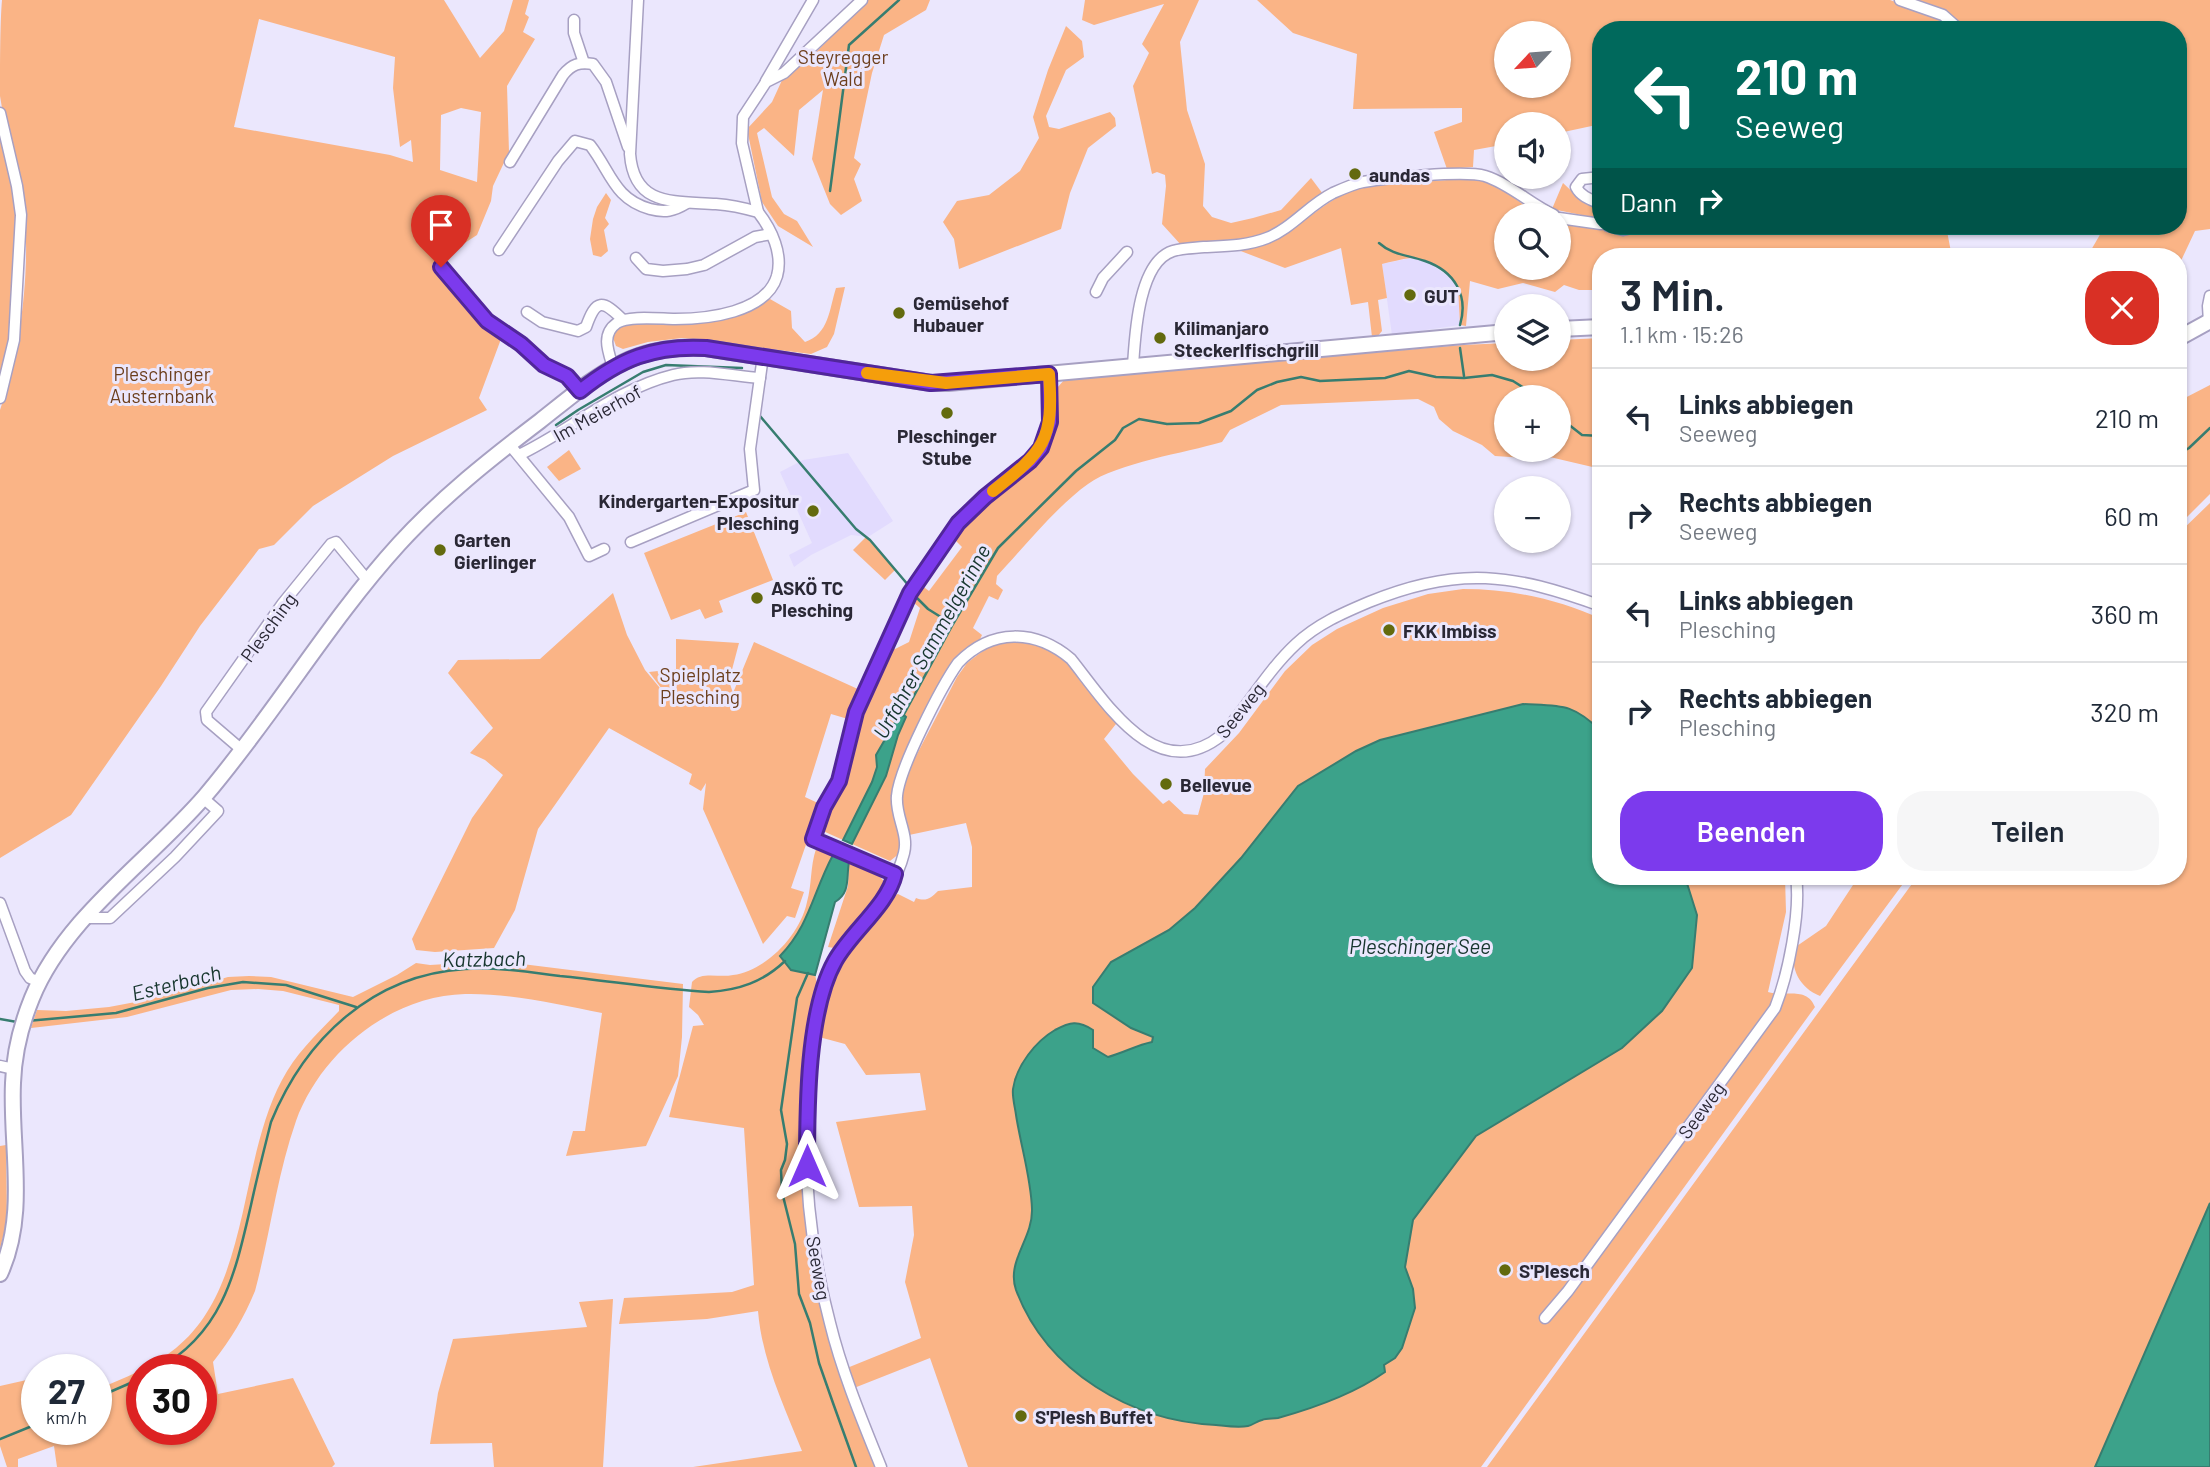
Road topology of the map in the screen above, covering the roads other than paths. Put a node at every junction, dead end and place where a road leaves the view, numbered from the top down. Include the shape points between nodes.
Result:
1 (638, 0) edge
2 (813, 0) edge
3 (862, 0) edge
4 (1900, 0) edge
5 (574, 20) dead end
6 (1950, 21) edge
7 (584, 63) junction
8 (766, 82) junction
9 (0, 113) edge
10 (630, 155) junction
11 (510, 162) dead end
12 (1592, 178) edge
13 (1592, 200) edge
14 (687, 203) junction
15 (1534, 203) edge
16 (758, 212) junction
17 (1571, 220) edge
18 (1592, 223) edge
19 (771, 234) junction
20 (499, 250) dead end
21 (1127, 252) dead end
22 (636, 258) dead end
23 (441, 267) dead end
24 (1096, 292) dead end
25 (2210, 296) edge
26 (527, 312) dead end
27 (622, 320) junction
28 (2209, 322) edge
29 (1592, 327) edge
30 (1571, 328) edge
31 (1494, 333) edge
32 (2187, 334) edge
33 (763, 356) junction
34 (1133, 366) junction
35 (613, 367) junction
36 (1049, 374) junction
37 (760, 378) junction
38 (580, 391) junction
39 (0, 397) edge
40 (514, 450) junction
41 (631, 542) dead end
42 (604, 549) dead end
43 (368, 581) junction
44 (1592, 603) edge
45 (242, 750) junction
46 (895, 874) junction
47 (1796, 885) edge
48 (0, 903) edge
49 (39, 982) junction
50 (7, 1068) edge
51 (0, 1274) edge
52 (1545, 1318) dead end
53 (881, 1467) edge

1 - 10 street
2 - 8 street
3 - 8 street via 784,73
4 - 6 street
5 - 7 street
7 - 10 street via 593,64 606,82
7 - 11 street via 563,75
8 - 16 street via 743,117 741,131
9 - 39 street via 21,215 14,340
10 - 14 street via 631,173 644,191 652,197
12 - 13 street via 1582,179 1576,187
14 - 16 street via 734,205
14 - 20 street via 673,211 638,205 623,196 590,145 575,141
15 - 34 street via 1482,176 1364,182 1331,194 1265,239 1172,251 1157,261 1149,276 1140,305
16 - 19 street
17 - 18 street
19 - 22 street via 687,269 646,269
19 - 27 street via 779,269 770,290 754,305 697,318
21 - 24 street
23 - 38 street via 487,321 544,365 567,376
25 - 28 street
26 - 27 street via 542,322 578,331 586,327 599,305 607,306
27 - 35 street via 608,333
28 - 32 main road
29 - 30 main road
31 - 34 main road
33 - 35 main road via 665,348
33 - 36 main road via 931,383
33 - 37 street
34 - 36 main road
35 - 38 main road
36 - 46 street via 1050,422 1041,448 958,523 910,593 856,712 839,781 813,839
37 - 40 street, Im Meierhof via 675,375 631,391
37 - 41 street via 750,449 754,490
38 - 40 main road
40 - 42 street via 569,517 589,556
40 - 43 main road via 467,477 439,502
43 - 45 main road
43 - 45 street, Plesching via 336,542 284,603 206,712 207,720
44 - 46 street, Seeweg via 1537,585 1488,578 1444,580 1400,590 1307,634 1272,670 1222,735 1195,750 1166,749 1133,733 1071,659 1051,645 1023,636 989,642 968,653 952,672 901,773 896,803 905,845
45 - 49 main road via 161,843 84,918
46 - 53 street, Seeweg via 890,889 853,933 827,978 812,1056 807,1121 811,1224 820,1282 841,1361
47 - 52 street, Seeweg via 1794,928 1775,1008
48 - 49 street via 25,971
49 - 50 main road
50 - 51 main road via 16,1209

